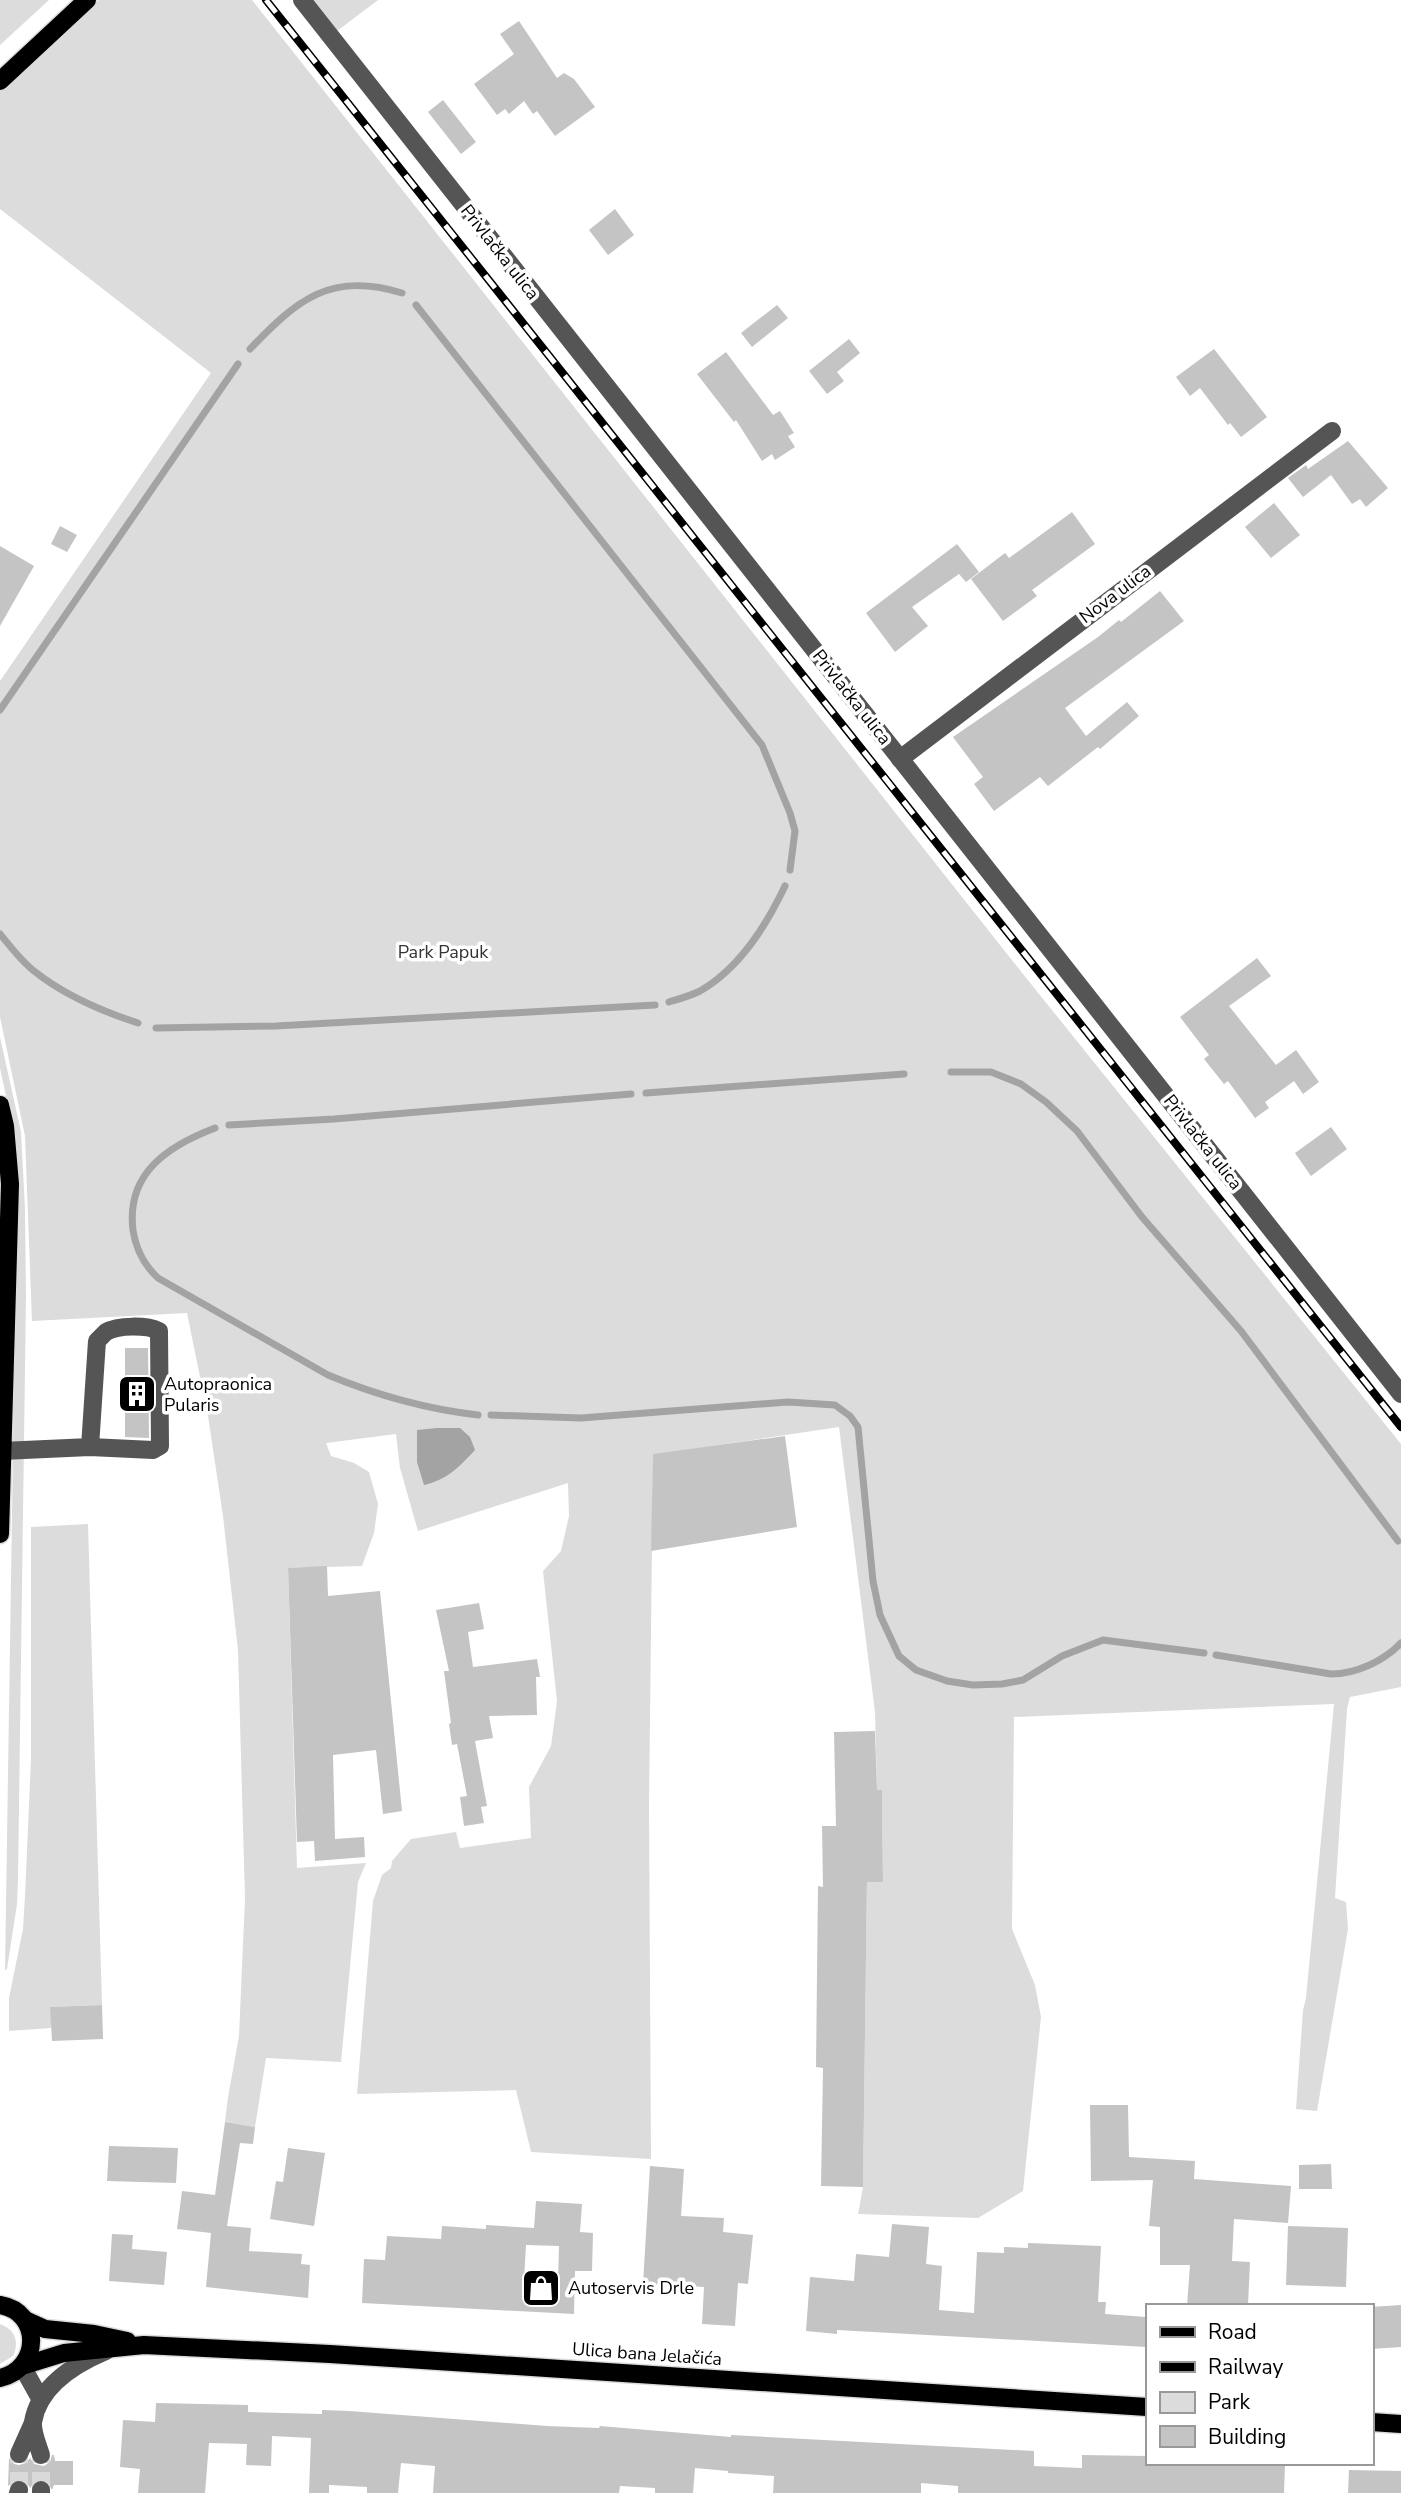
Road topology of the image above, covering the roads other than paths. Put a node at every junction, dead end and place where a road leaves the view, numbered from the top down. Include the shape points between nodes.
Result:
1 (87, 0) edge
2 (302, 0) edge
3 (0, 81) edge
4 (1332, 431) dead end
5 (900, 759) junction
6 (0, 1105) edge
7 (1401, 1394) edge
8 (90, 1447) junction
9 (2, 1451) junction
10 (0, 1534) edge
11 (0, 2305) edge
12 (25, 2320) junction
13 (144, 2345) junction
14 (113, 2348) junction
15 (12, 2373) edge
16 (0, 2395) edge
17 (41, 2400) junction
18 (1146, 2407) edge
19 (1373, 2422) edge
20 (1401, 2424) edge
21 (32, 2425) junction
22 (19, 2454) tunnel mouth
23 (41, 2455) tunnel mouth

1 - 3 main road
2 - 5 street, Privlačka ulica
4 - 5 street, Nova ulica
5 - 7 street, Privlačka ulica
6 - 9 main road via 10,1184
8 - 8 street via 97,1341 116,1329 159,1331 160,1446 153,1450
8 - 9 street
9 - 10 main road
11 - 12 main road, Ulica bana Jelačića
12 - 13 main road, Ulica bana Jelačića via 45,2329
12 - 15 main road via 32,2343 29,2356
13 - 14 main road, Ulica bana Jelačića
13 - 18 main road, Ulica bana Jelačića
14 - 15 main road, Ulica bana Jelačića via 64,2353
14 - 17 street via 67,2373
15 - 16 main road
15 - 17 street
17 - 21 street
19 - 20 main road
21 - 22 street
21 - 23 street

